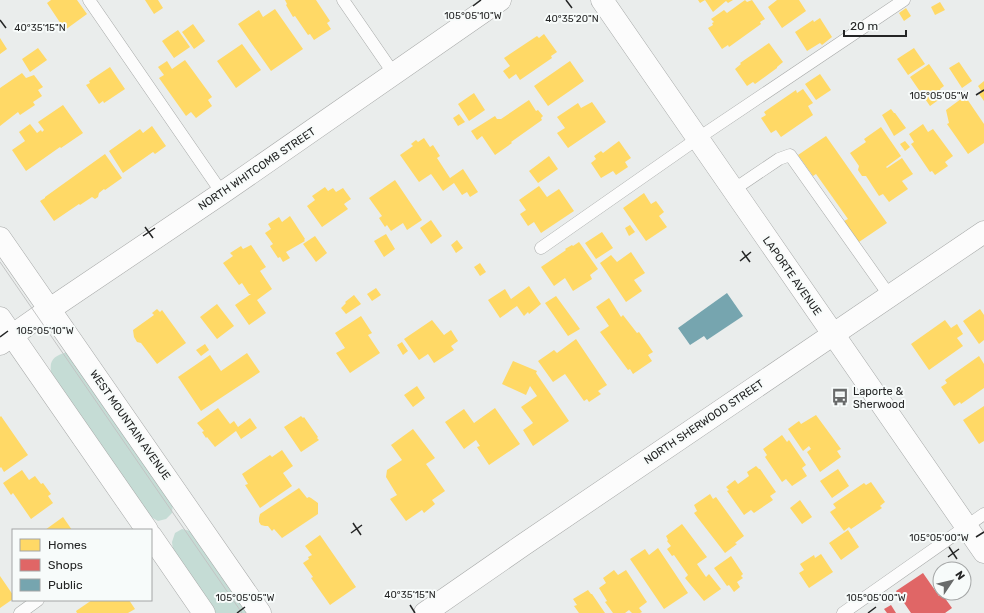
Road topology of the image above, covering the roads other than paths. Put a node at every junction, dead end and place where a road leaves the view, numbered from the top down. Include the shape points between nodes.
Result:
1 (89, 0) edge
2 (342, 0) edge
3 (500, 0) edge
4 (602, 0) edge
5 (904, 0) edge
6 (394, 74) junction
7 (697, 139) junction
8 (733, 190) junction
9 (222, 193) junction
10 (984, 232) edge
11 (0, 238) edge
12 (541, 248) dead end
13 (889, 295) junction
14 (50, 309) junction
15 (4, 332) edge
16 (833, 335) junction
17 (984, 514) edge
18 (966, 526) junction
19 (143, 529) edge
20 (152, 541) edge
21 (984, 552) edge
22 (37, 601) edge
23 (20, 613) edge
24 (204, 613) edge
25 (260, 613) edge
26 (425, 613) edge
27 (843, 613) edge

1 - 9 lane
2 - 6 lane
3 - 6 street, NORTH WHITCOMB STREET
4 - 7 street, LAPORTE AVENUE
5 - 7 lane
6 - 9 street, NORTH WHITCOMB STREET
7 - 8 street, LAPORTE AVENUE
7 - 12 lane
8 - 13 lane via 779,159 790,155
8 - 16 street, LAPORTE AVENUE
9 - 14 street, NORTH WHITCOMB STREET
10 - 13 street, NORTH SHERWOOD STREET
11 - 14 street, WEST MOUNTAIN AVENUE
13 - 16 street, NORTH SHERWOOD STREET
14 - 15 street, NORTH WHITCOMB STREET
14 - 25 street, WEST MOUNTAIN AVENUE
15 - 19 street
16 - 18 street, LAPORTE AVENUE
16 - 26 street, NORTH SHERWOOD STREET
17 - 18 lane
18 - 21 street, LAPORTE AVENUE
18 - 27 lane
20 - 24 street
22 - 23 lane

